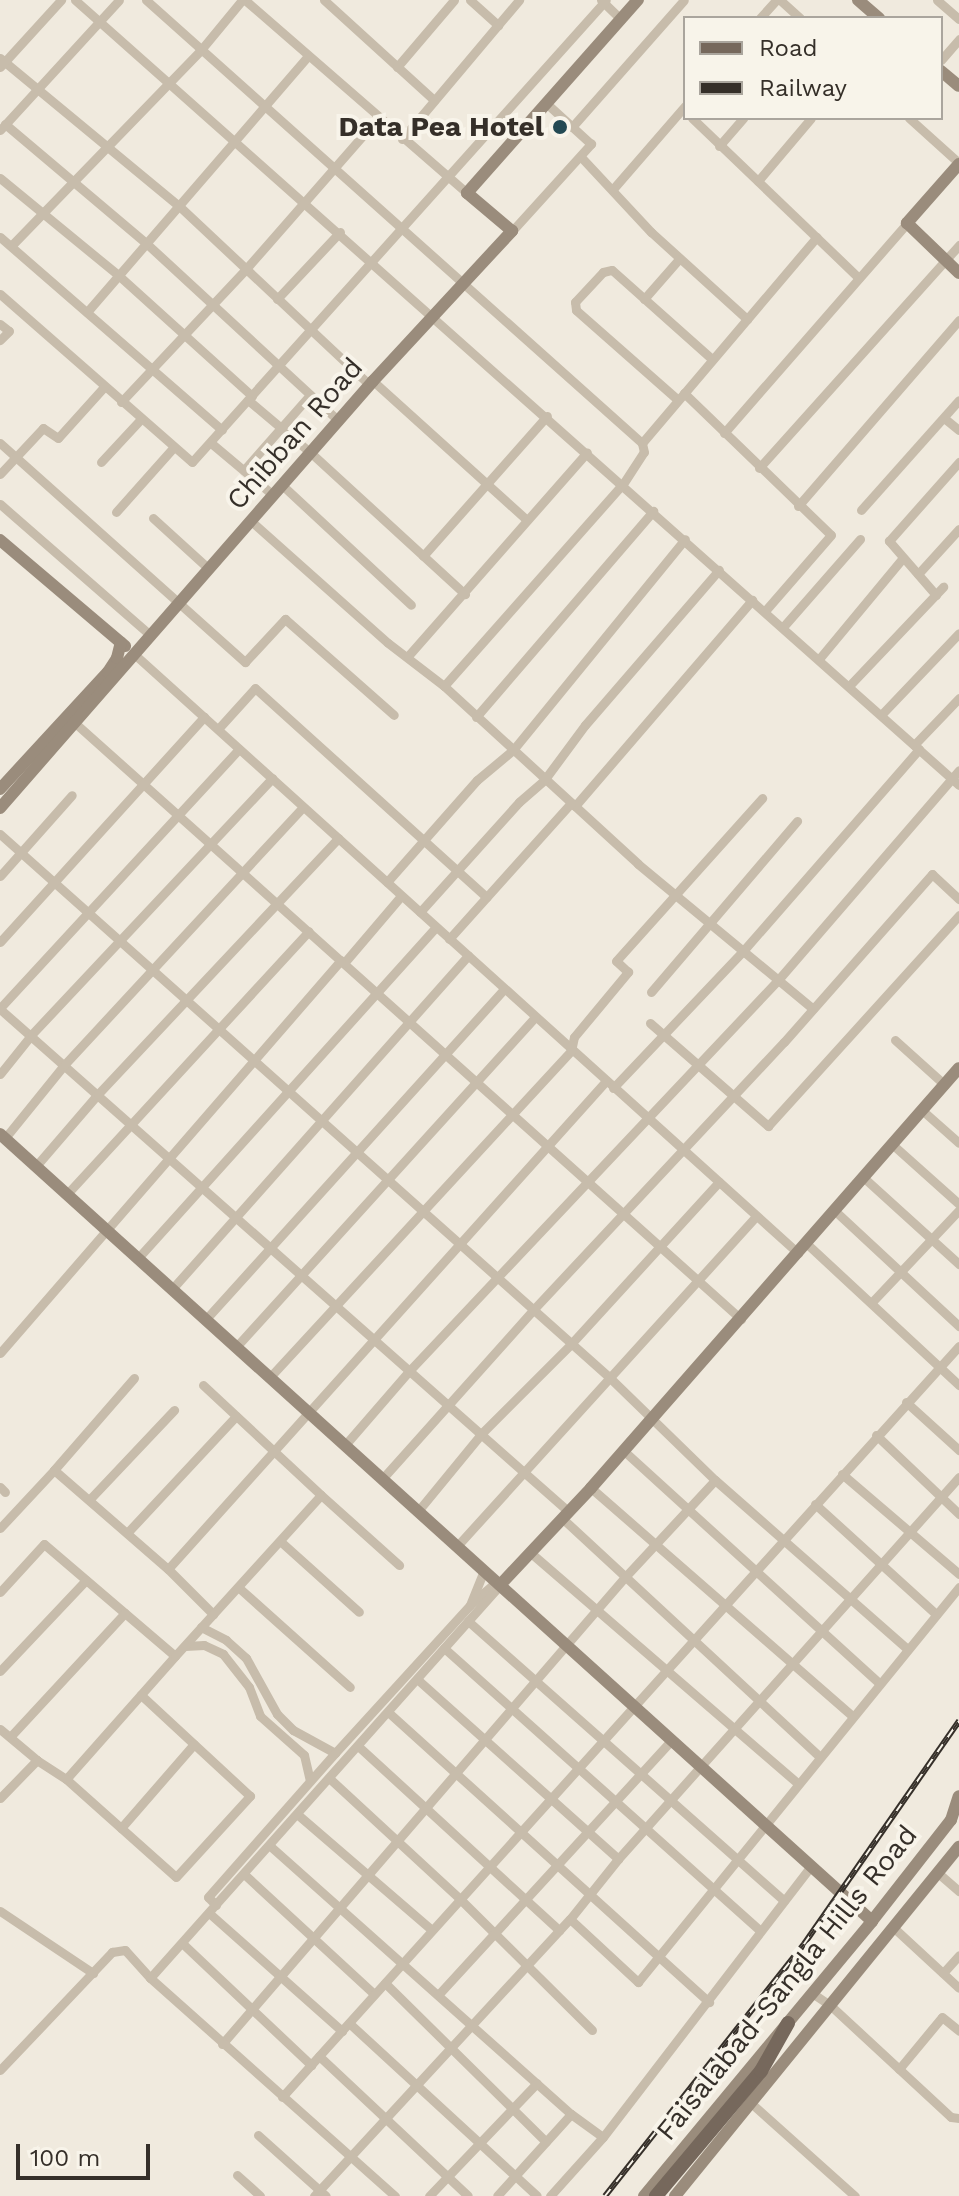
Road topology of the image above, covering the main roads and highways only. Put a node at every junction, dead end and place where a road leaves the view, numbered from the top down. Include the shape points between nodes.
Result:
1 (788, 2023) road end
2 (656, 2196) edge

1 - 2 main road via 761,2071

